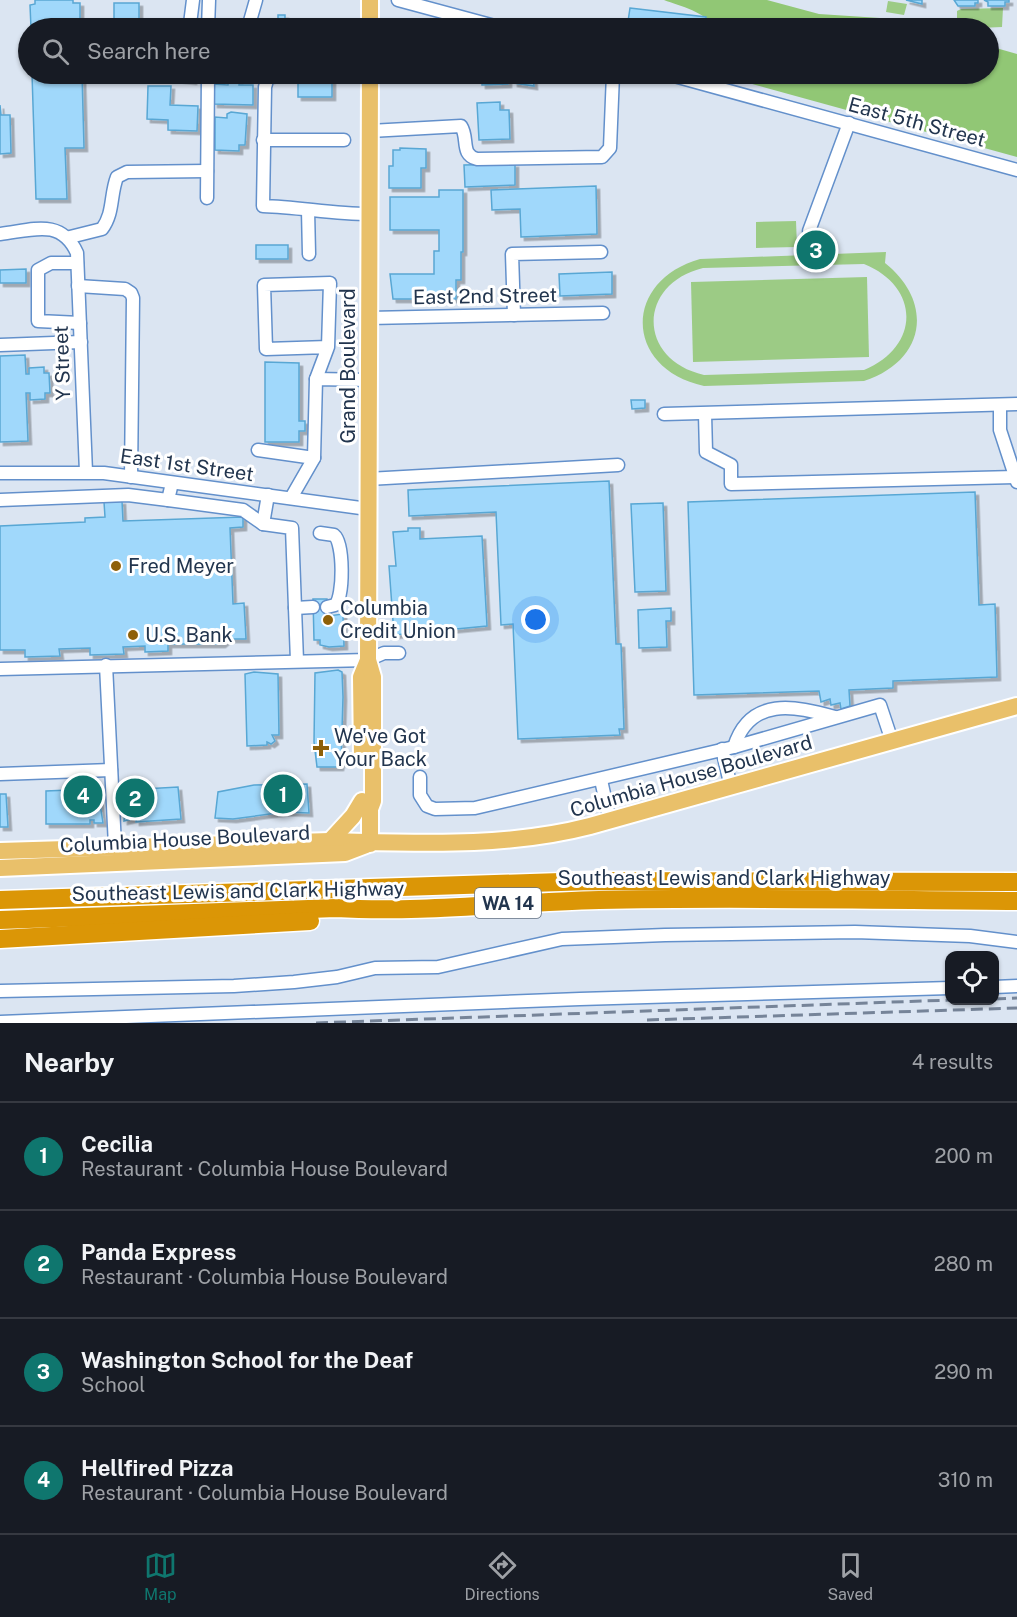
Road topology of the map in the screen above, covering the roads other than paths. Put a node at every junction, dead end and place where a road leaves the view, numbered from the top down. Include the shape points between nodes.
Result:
1 (193, 0) edge
2 (209, 0) edge
3 (256, 0) edge
4 (370, 0) edge
5 (398, 0) edge
6 (191, 18) edge
7 (208, 18) edge
8 (251, 18) edge
9 (370, 18) edge
10 (465, 18) edge
11 (208, 84) edge
12 (266, 84) edge
13 (370, 84) edge
14 (613, 84) edge
15 (704, 84) edge
16 (849, 123) junction
17 (370, 130) junction
18 (263, 140) junction
19 (344, 140) dead end
20 (1017, 170) edge
21 (207, 171) junction
22 (207, 198) dead end
23 (308, 210) junction
24 (369, 214) junction
25 (809, 231) dead end
26 (0, 234) edge
27 (70, 237) junction
28 (601, 252) dead end
29 (309, 254) dead end
30 (77, 258) junction
31 (78, 286) junction
32 (603, 313) dead end
33 (514, 315) junction
34 (369, 318) junction
35 (80, 323) junction
36 (81, 342) junction
37 (0, 345) edge
38 (328, 347) junction
39 (316, 379) junction
40 (369, 380) junction
41 (1017, 404) edge
42 (1000, 405) junction
43 (663, 414) dead end
44 (705, 414) junction
45 (258, 450) dead end
46 (314, 458) junction
47 (618, 465) dead end
48 (86, 472) junction
49 (0, 473) edge
50 (131, 477) junction
51 (368, 479) junction
52 (1016, 480) edge
53 (172, 483) junction
54 (268, 495) junction
55 (291, 498) junction
56 (0, 500) edge
57 (168, 500) junction
58 (368, 509) junction
59 (263, 524) junction
60 (320, 533) dead end
61 (313, 607) dead end
62 (327, 607) dead end
63 (295, 608) junction
64 (399, 653) dead end
65 (368, 660) junction
66 (297, 661) junction
67 (106, 666) junction
68 (0, 669) edge
69 (1017, 706) edge
70 (837, 718) junction
71 (892, 741) junction
72 (728, 748) junction
73 (111, 770) junction
74 (0, 774) edge
75 (420, 777) dead end
76 (601, 780) junction
77 (731, 787) junction
78 (366, 805) junction
79 (610, 821) junction
80 (330, 841) junction
81 (370, 844) junction
82 (115, 846) junction
83 (0, 851) edge
84 (0, 863) edge
85 (0, 868) edge
86 (1017, 882) edge
87 (0, 900) edge
88 (1017, 901) edge
89 (383, 911) junction
90 (0, 920) edge
91 (0, 939) edge
92 (1017, 942) edge
93 (1017, 986) edge
94 (999, 987) edge
95 (945, 988) edge
96 (0, 991) edge
97 (0, 1022) edge

1 - 6 street
2 - 7 street
3 - 8 street
4 - 9 main road
5 - 10 street
11 - 21 street
12 - 18 street
13 - 17 main road, Grand Boulevard
14 - 17 street via 610,147 602,157 477,159 466,152 461,126
15 - 16 street, East 5th Street
16 - 20 street, East 5th Street
16 - 25 street
17 - 24 main road, Grand Boulevard
18 - 19 street
18 - 23 street via 263,206
21 - 22 street
21 - 27 street via 127,172 117,177 111,195 111,214 102,229
23 - 24 street
23 - 29 street
24 - 34 main road, Grand Boulevard
26 - 27 street via 53,230
27 - 30 street
28 - 33 street via 512,254
30 - 31 street, Y Street
30 - 35 street via 38,270 38,321
31 - 35 street, Y Street
31 - 50 street via 124,289 133,298
32 - 33 street, East 2nd Street
33 - 34 street, East 2nd Street
34 - 40 main road, Grand Boulevard
35 - 36 street, Y Street
36 - 37 street
36 - 48 street, Y Street
38 - 38 street via 330,283 264,285 266,349
38 - 39 street
39 - 40 street
39 - 46 street
40 - 51 main road, Grand Boulevard
41 - 42 street
42 - 44 street
42 - 52 street via 1000,430
43 - 44 street
44 - 52 street via 706,452 731,465 731,484
45 - 46 street
46 - 55 street
47 - 51 street
48 - 49 street, East 1st Street
48 - 50 street, East 1st Street
50 - 53 street, East 1st Street
51 - 58 main road, Grand Boulevard
53 - 54 street, East 1st Street
53 - 57 street
54 - 55 street, East 1st Street
54 - 59 street
55 - 58 street, East 1st Street
56 - 57 street via 128,495
57 - 59 street via 243,510
58 - 65 main road, Grand Boulevard
59 - 63 street via 292,528
60 - 62 street via 337,537 340,545 340,598 335,606
61 - 63 street
63 - 66 street
64 - 65 street via 384,653
65 - 66 street
65 - 78 main road, Grand Boulevard via 361,677
66 - 67 street
67 - 68 street
67 - 73 street
69 - 71 main road, Columbia House Boulevard
70 - 71 street via 880,705
70 - 72 street
70 - 72 street via 804,709 778,708 756,715
71 - 77 main road, Columbia House Boulevard
72 - 76 street
72 - 77 street
73 - 74 street
73 - 82 street
75 - 76 street via 421,800 435,809 475,808
76 - 79 street
77 - 79 main road, Columbia House Boulevard
78 - 80 main road
78 - 81 main road, Grand Boulevard
79 - 81 main road, Columbia House Boulevard via 513,841
80 - 81 main road, Columbia House Boulevard
80 - 82 main road, Columbia House Boulevard
81 - 85 main road, Columbia House Boulevard via 345,853
82 - 83 main road, Columbia House Boulevard
82 - 84 street via 98,857
86 - 87 highway, Southeast Lewis and Clark Highway / WA 14 via 591,881
88 - 89 highway, Southeast Lewis and Clark Highway / WA 14 via 641,900
89 - 90 highway, Southeast Lewis and Clark Highway / WA 14 via 336,908
89 - 91 highway via 336,920
92 - 96 street via 970,936 855,932 562,939 438,967 375,968 294,982
93 - 94 street
95 - 97 street

